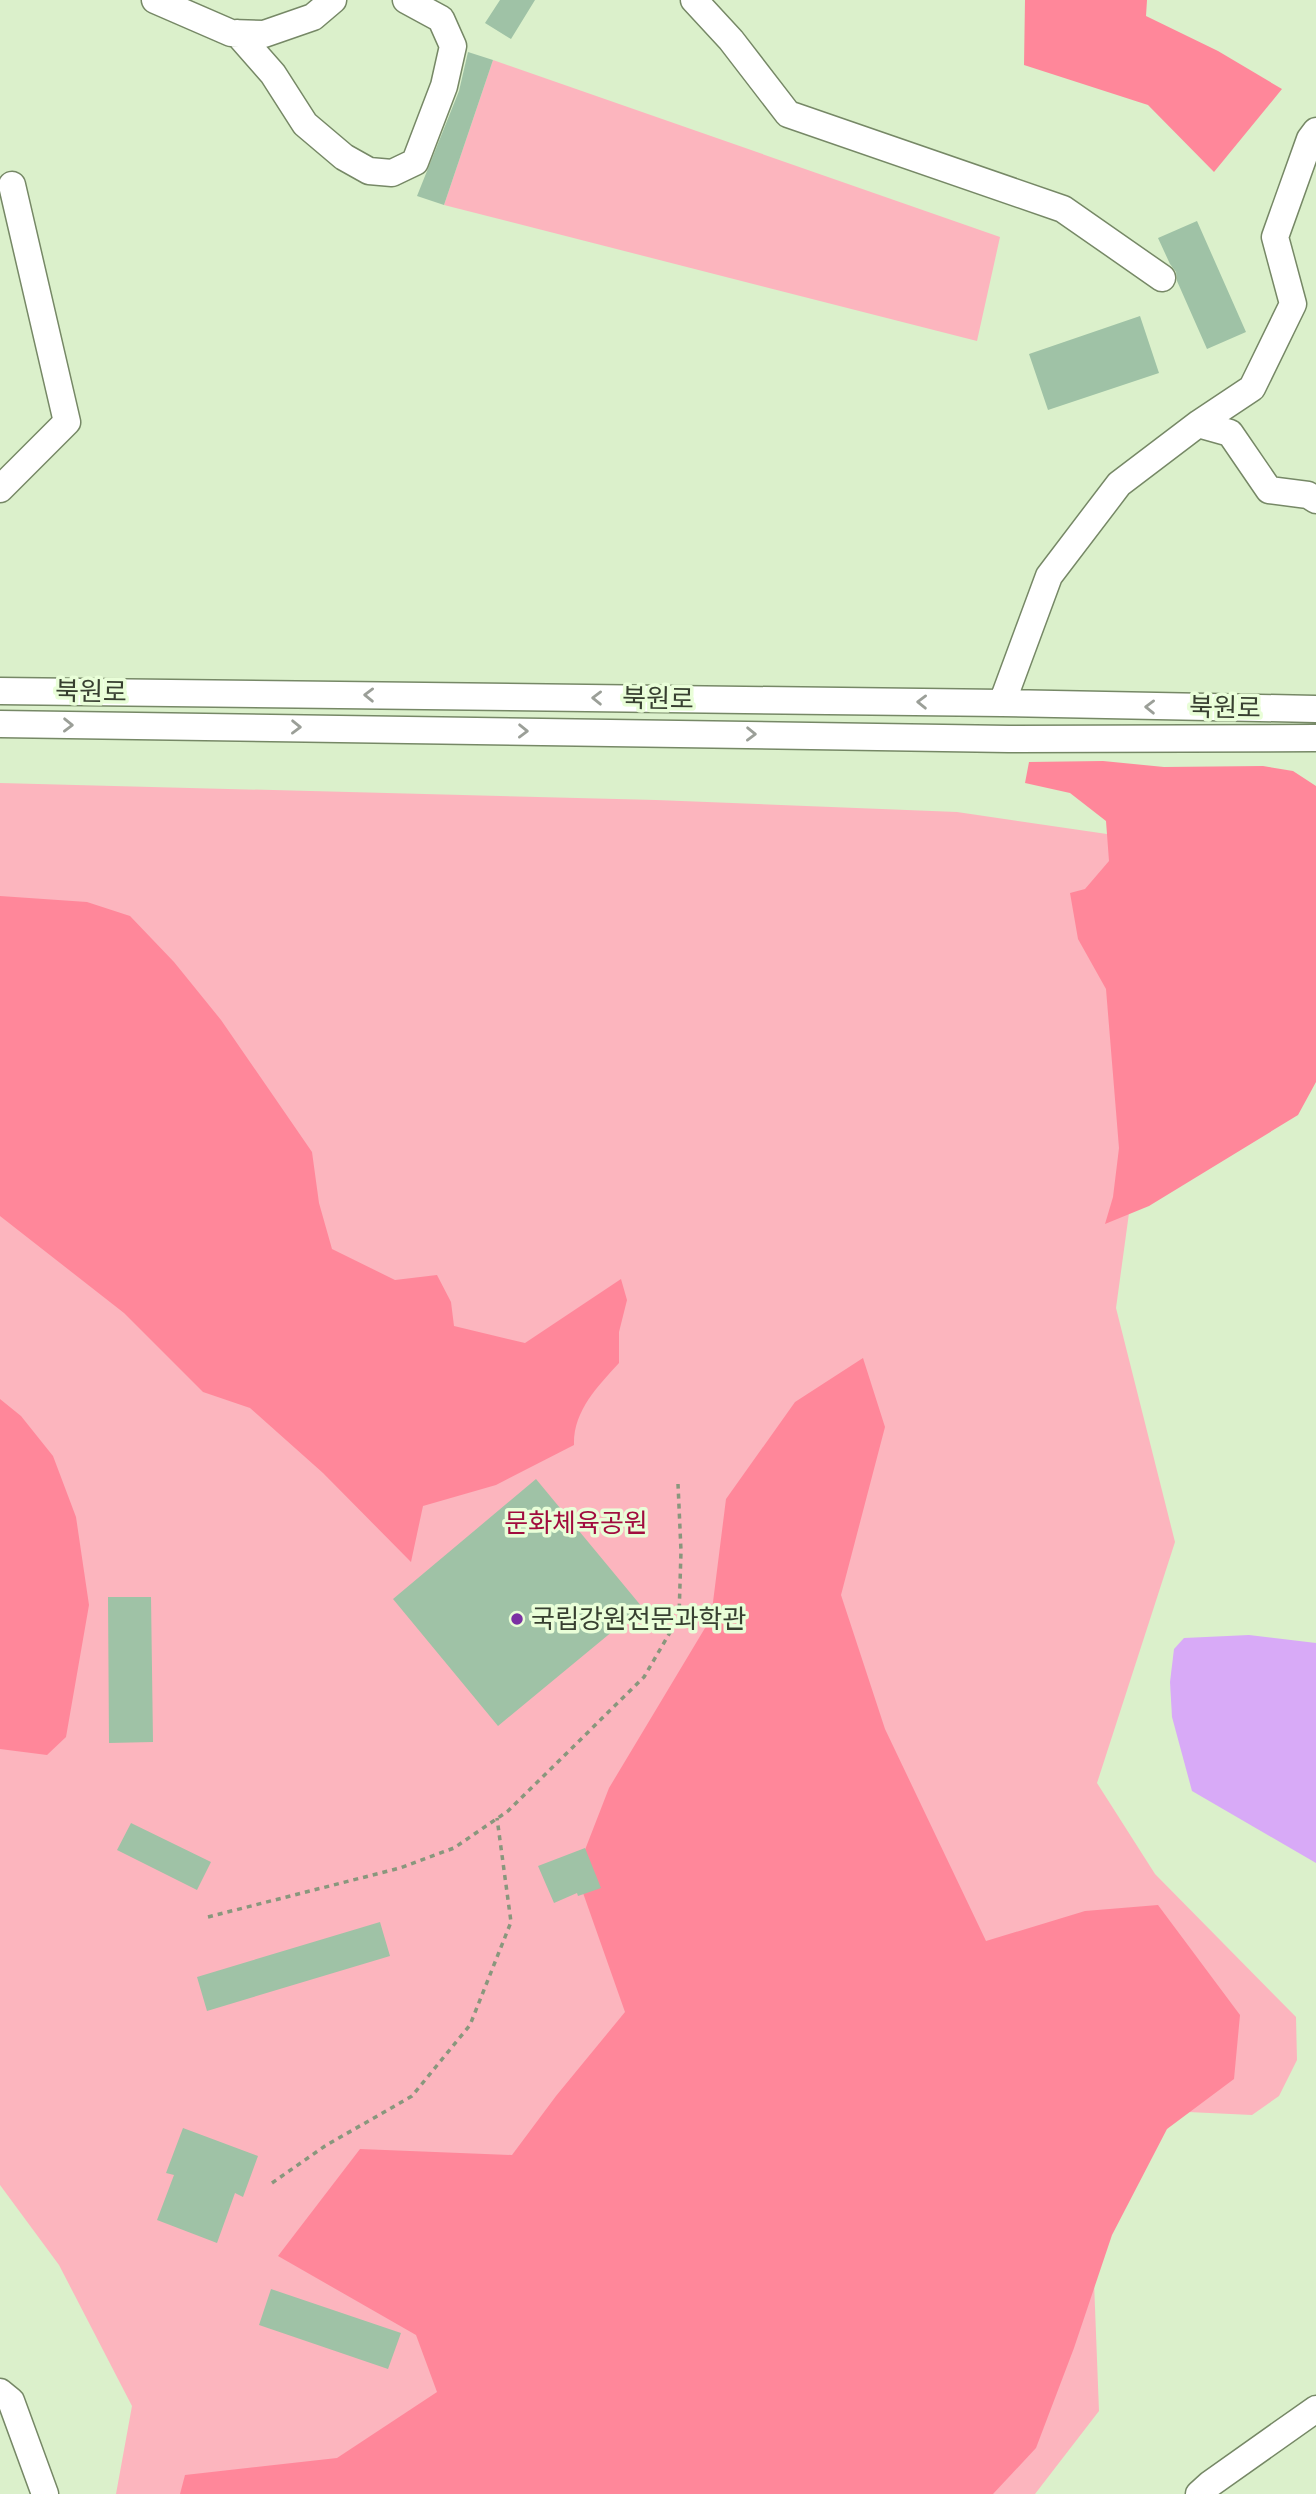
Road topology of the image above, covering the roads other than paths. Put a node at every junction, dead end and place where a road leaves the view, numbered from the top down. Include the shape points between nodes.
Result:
1 (155, 0) edge
2 (333, 0) edge
3 (405, 0) edge
4 (694, 0) edge
5 (237, 33) junction
6 (1316, 131) edge
7 (12, 185) dead end
8 (1162, 278) dead end
9 (1198, 424) junction
10 (0, 489) edge
11 (1316, 500) edge
12 (0, 691) edge
13 (1002, 703) junction
14 (1316, 709) edge
15 (0, 724) edge
16 (1316, 738) edge
17 (0, 2392) edge
18 (1316, 2409) edge
19 (45, 2494) edge
20 (1199, 2494) edge

1 - 5 street
2 - 5 street via 313,17 264,34
3 - 5 street via 442,19 453,46 415,162 392,173 369,171 344,158 305,124 273,74
4 - 8 street via 788,114 1063,209
6 - 9 street via 1275,237 1293,304 1252,388
7 - 10 street via 67,422
9 - 11 street via 1230,433 1269,490
9 - 13 street via 1119,484 1049,576
13 -> 12 street, 북원로
14 -> 13 street, 북원로
15 -> 16 street, 북원로 via 1009,739
17 - 19 street via 10,2401
18 - 20 street

